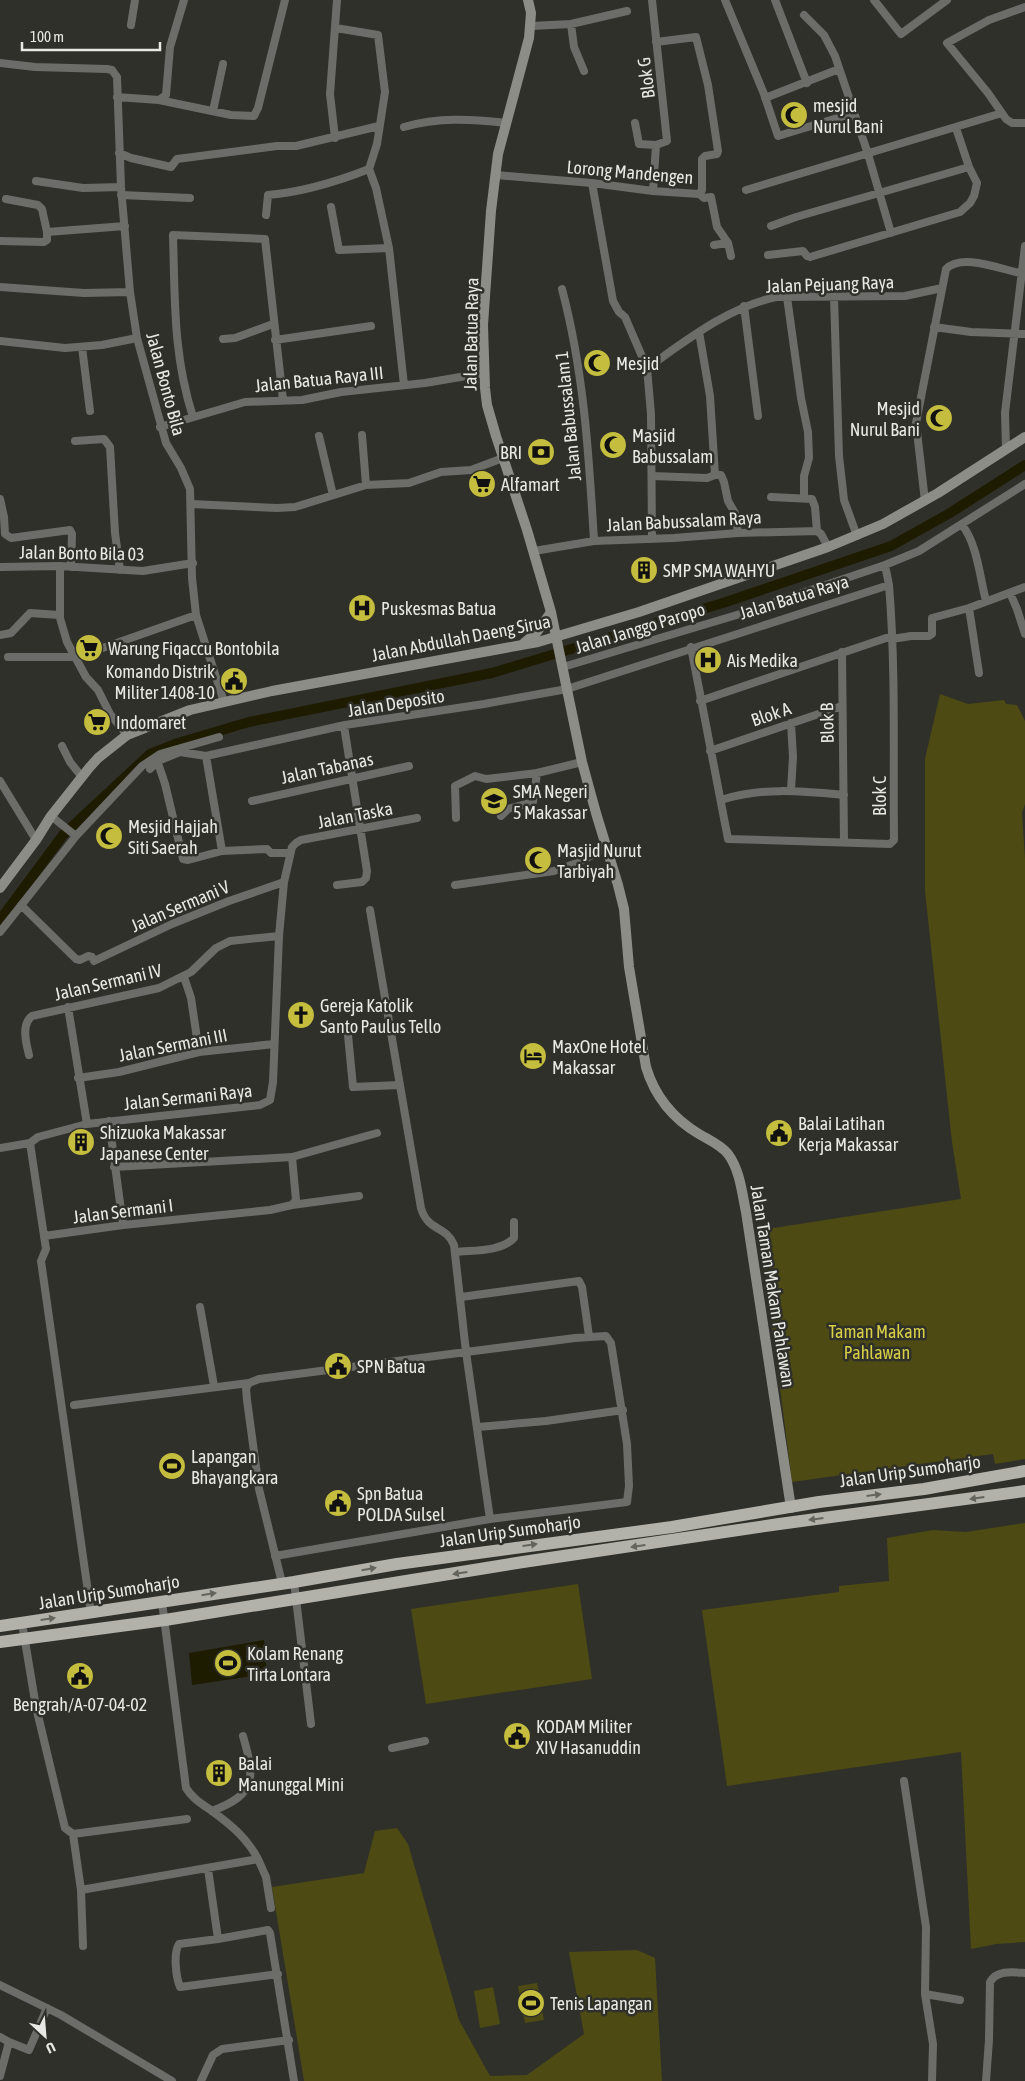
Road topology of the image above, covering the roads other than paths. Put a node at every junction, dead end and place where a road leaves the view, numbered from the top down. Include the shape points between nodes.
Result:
1 (135, 0) edge
2 (184, 0) edge
3 (285, 0) edge
4 (337, 0) edge
5 (528, 0) edge
6 (652, 0) edge
7 (725, 0) edge
8 (775, 0) edge
9 (874, 0) edge
10 (947, 0) edge
11 (1025, 7) edge
12 (627, 11) dead end
13 (804, 15) dead end
14 (570, 24) junction
15 (131, 25) dead end
16 (531, 26) junction
17 (336, 28) junction
18 (656, 42) junction
19 (0, 63) edge
20 (223, 64) dead end
21 (839, 69) junction
22 (584, 72) dead end
23 (807, 83) junction
24 (117, 96) junction
25 (766, 98) junction
26 (159, 100) junction
27 (213, 111) junction
28 (1002, 113) junction
29 (854, 114) junction
30 (506, 123) junction
31 (635, 123) dead end
32 (1025, 123) edge
33 (379, 126) junction
34 (404, 127) dead end
35 (956, 128) junction
36 (335, 138) junction
37 (656, 145) junction
38 (119, 153) junction
39 (868, 154) junction
40 (969, 167) junction
41 (369, 169) junction
42 (496, 174) junction
43 (36, 181) dead end
44 (592, 183) junction
45 (746, 190) dead end
46 (121, 191) junction
47 (653, 192) junction
48 (879, 193) junction
49 (699, 194) junction
50 (190, 198) dead end
51 (6, 200) dead end
52 (331, 207) dead end
53 (266, 215) dead end
54 (125, 226) junction
55 (771, 226) dead end
56 (47, 232) junction
57 (891, 233) junction
58 (0, 241) edge
59 (728, 243) junction
60 (714, 246) dead end
61 (1025, 246) edge
62 (389, 248) junction
63 (768, 254) dead end
64 (731, 256) dead end
65 (1023, 274) edge
66 (0, 287) edge
67 (942, 288) junction
68 (562, 289) dead end
69 (130, 292) junction
70 (834, 296) junction
71 (787, 297) junction
72 (744, 306) junction
73 (273, 324) junction
74 (371, 326) dead end
75 (934, 326) junction
76 (700, 332) junction
77 (1016, 334) junction
78 (1025, 334) edge
79 (137, 338) junction
80 (223, 339) dead end
81 (275, 340) junction
82 (0, 341) edge
83 (82, 347) junction
84 (647, 368) junction
85 (484, 373) junction
86 (404, 385) junction
87 (283, 400) junction
88 (90, 411) dead end
89 (758, 416) dead end
90 (193, 417) junction
91 (160, 427) junction
92 (362, 435) dead end
93 (319, 436) dead end
94 (1025, 437) edge
95 (75, 441) dead end
96 (1006, 449) junction
97 (503, 458) junction
98 (715, 475) junction
99 (652, 476) junction
100 (1025, 484) edge
101 (366, 485) junction
102 (332, 495) junction
103 (771, 497) dead end
104 (804, 498) junction
105 (0, 499) edge
106 (925, 501) junction
107 (190, 504) junction
108 (962, 525) junction
109 (2, 531) edge
110 (817, 531) junction
111 (738, 533) junction
112 (857, 536) junction
113 (652, 539) junction
114 (594, 541) junction
115 (828, 547) junction
116 (534, 551) junction
117 (193, 563) junction
118 (886, 565) junction
119 (60, 566) junction
120 (0, 567) edge
121 (71, 567) junction
122 (120, 570) junction
123 (889, 585) junction
124 (1025, 587) edge
125 (1010, 593) junction
126 (986, 601) junction
127 (969, 608) junction
128 (551, 612) junction
129 (60, 615) junction
130 (196, 615) junction
131 (1025, 634) edge
132 (0, 635) edge
133 (892, 637) junction
134 (558, 640) junction
135 (521, 645) junction
136 (691, 648) junction
137 (842, 652) junction
138 (77, 656) junction
139 (8, 657) dead end
140 (562, 664) junction
141 (980, 673) dead end
142 (567, 689) junction
143 (700, 701) junction
144 (224, 702) junction
145 (842, 706) junction
146 (791, 723) junction
147 (344, 726) junction
148 (127, 734) junction
149 (219, 737) dead end
150 (208, 738) junction
151 (62, 746) dead end
152 (710, 751) junction
153 (208, 754) junction
154 (157, 758) junction
155 (582, 762) junction
156 (409, 766) dead end
157 (150, 768) dead end
158 (537, 773) junction
159 (82, 777) junction
160 (353, 777) junction
161 (0, 781) edge
162 (791, 790) junction
163 (844, 795) junction
164 (721, 800) junction
165 (252, 801) dead end
166 (501, 816) dead end
167 (54, 818) junction
168 (417, 818) dead end
169 (456, 818) dead end
170 (362, 828) junction
171 (73, 834) junction
172 (36, 840) junction
173 (298, 841) joint
174 (844, 842) junction
175 (606, 848) junction
176 (222, 851) junction
177 (290, 853) junction
178 (284, 882) junction
179 (455, 884) dead end
180 (337, 885) dead end
181 (0, 888) edge
182 (21, 905) junction
183 (370, 910) dead end
184 (0, 932) edge
185 (280, 936) junction
186 (184, 977) junction
187 (68, 1007) junction
188 (348, 1035) dead end
189 (274, 1044) junction
190 (199, 1052) junction
191 (29, 1055) dead end
192 (78, 1078) junction
193 (400, 1085) junction
194 (109, 1121) junction
195 (86, 1124) junction
196 (377, 1133) dead end
197 (30, 1144) junction
198 (0, 1148) edge
199 (292, 1157) junction
200 (114, 1167) junction
201 (359, 1196) dead end
202 (294, 1203) junction
203 (514, 1222) dead end
204 (123, 1225) junction
205 (44, 1236) junction
206 (456, 1252) junction
207 (461, 1297) junction
208 (200, 1307) dead end
209 (589, 1336) junction
210 (466, 1352) junction
211 (248, 1383) junction
212 (214, 1386) junction
213 (74, 1405) dead end
214 (623, 1410) junction
215 (478, 1427) junction
216 (1025, 1471) edge
217 (1025, 1490) edge
218 (791, 1508) junction
219 (490, 1519) junction
220 (672, 1527) junction
221 (656, 1529) junction
222 (674, 1540) junction
223 (658, 1542) junction
224 (486, 1551) junction
225 (275, 1556) junction
226 (490, 1568) junction
227 (288, 1583) junction
228 (296, 1598) junction
229 (162, 1602) junction
230 (91, 1613) junction
231 (165, 1620) junction
232 (22, 1623) junction
233 (0, 1626) edge
234 (24, 1639) junction
235 (0, 1642) edge
236 (311, 1724) dead end
237 (243, 1736) dead end
238 (425, 1741) dead end
239 (392, 1748) dead end
240 (904, 1781) dead end
241 (212, 1811) junction
242 (188, 1819) dead end
243 (73, 1834) junction
244 (258, 1859) junction
245 (208, 1869) junction
246 (81, 1890) junction
247 (271, 1908) dead end
248 (218, 1939) junction
249 (83, 1946) dead end
250 (1025, 1973) edge
251 (278, 1974) junction
252 (0, 1985) edge
253 (925, 1994) junction
254 (960, 2000) dead end
255 (47, 2008) junction
256 (0, 2037) edge
257 (289, 2040) junction
258 (9, 2042) junction
259 (0, 2076) edge
260 (172, 2081) edge
261 (201, 2081) edge
262 (294, 2081) edge
263 (932, 2081) edge
264 (986, 2081) edge

1 - 15 street
2 - 26 street via 170,47 166,95
3 - 27 street via 256,113 248,116
4 - 17 street
5 - 16 main road, Jalan Batua Raya
6 - 18 street, Blok G
7 - 25 street
8 - 23 street
9 - 10 street via 900,34
11 - 28 street via 989,20 947,43
12 - 14 street
13 - 21 street via 824,35
14 - 16 street
14 - 22 street via 574,47
16 - 30 main road, Jalan Batua Raya
17 - 33 street via 378,35 384,92
17 - 36 street via 330,94
18 - 37 street, Blok G via 667,138 666,143
18 - 49 street, Lorong Mandengen via 696,37 708,85 718,151 702,159 702,190
19 - 24 street, Jalan Bonto Bila via 112,70 116,77
20 - 27 street
21 - 23 street
21 - 29 street
23 - 25 street
24 - 26 street
24 - 38 street, Jalan Bonto Bila
25 - 29 street via 778,136
26 - 27 street
28 - 32 street via 1012,123
28 - 35 street
29 - 39 street
30 - 34 street via 454,119
30 - 42 main road, Jalan Batua Raya
31 - 37 street, Blok G via 638,144
33 - 36 street
33 - 41 street
35 - 39 street
35 - 40 street
36 - 38 street via 294,146 177,158 171,167
37 - 47 street, Blok G
38 - 46 street, Jalan Bonto Bila
39 - 45 street
39 - 48 street
40 - 48 street
40 - 57 street via 977,183 974,196 966,207 954,214
41 - 53 street via 313,188 268,195
41 - 62 street
42 - 44 street, Lorong Mandengen
42 - 85 main road, Jalan Batua Raya via 484,325
43 - 46 street
44 - 47 street, Lorong Mandengen
44 - 84 street via 613,301 625,317
46 - 50 street
46 - 54 street, Jalan Bonto Bila
47 - 49 street, Lorong Mandengen
48 - 55 street
48 - 57 street
49 - 59 street via 711,198 717,227
51 - 56 street via 38,205 42,209
52 - 62 street via 339,250
54 - 56 street
54 - 69 street, Jalan Bonto Bila
56 - 58 street via 44,242
57 - 63 street via 810,257 803,251
59 - 60 street
59 - 64 street
61 - 65 street
62 - 86 street
65 - 67 street via 972,262 954,264 946,270
65 - 77 street
66 - 69 street via 84,293
67 - 70 street, Jalan Pejuang Raya via 905,296
67 - 75 street
68 - 114 street, Jalan Babussalam 1 via 584,405
69 - 79 street, Jalan Bonto Bila
70 - 71 street, Jalan Pejuang Raya
70 - 112 street via 838,456 844,500
71 - 72 street, Jalan Pejuang Raya
71 - 104 street via 808,432 809,458 804,476
72 - 76 street, Jalan Pejuang Raya
72 - 89 street
73 - 80 street
73 - 81 street
73 - 90 street via 265,239 173,235 178,353
74 - 81 street
75 - 77 street
75 - 106 street via 916,423
76 - 84 street, Jalan Pejuang Raya
76 - 98 street via 710,396
77 - 78 street
77 - 96 street via 1005,413
79 - 83 street
79 - 91 street, Jalan Bonto Bila
81 - 87 street
82 - 83 street
83 - 88 street
84 - 99 street
85 - 86 street, Jalan Batua Raya III
85 - 97 main road, Jalan Batua Raya via 487,405
86 - 87 street, Jalan Batua Raya III
87 - 90 street, Jalan Batua Raya III via 245,402
90 - 91 street, Jalan Batua Raya III
91 - 107 street, Jalan Bonto Bila via 190,489
92 - 101 street
93 - 102 street
94 - 96 main road, Jalan Abdullah Daeng Sirua
95 - 122 street via 104,439 110,447
96 - 106 main road, Jalan Abdullah Daeng Sirua
97 - 101 street via 471,470 441,472 409,484
97 - 116 main road, Jalan Batua Raya
98 - 99 street via 707,478
98 - 111 street via 721,475 723,479 728,500 736,513
99 - 113 street
100 - 108 street, Jalan Janggo Paropo
101 - 102 street
102 - 107 street via 284,508
103 - 104 street
104 - 110 street via 814,502
105 - 109 street via 4,517
106 - 112 main road, Jalan Abdullah Daeng Sirua
107 - 117 street, Jalan Bonto Bila
108 - 118 street, Jalan Janggo Paropo via 919,551
108 - 126 street via 973,544
109 - 121 street via 11,538 17,538 70,530
110 - 111 street, Jalan Babussalam Raya
110 - 115 street
111 - 113 street, Jalan Babussalam Raya
112 - 115 main road, Jalan Abdullah Daeng Sirua
113 - 114 street, Jalan Babussalam Raya
114 - 116 street, Jalan Babussalam Raya
115 - 134 main road, Jalan Abdullah Daeng Sirua
116 - 128 main road, Jalan Batua Raya
117 - 122 street, Jalan Bonto Bila 03 via 143,571
117 - 130 street, Jalan Bonto Bila
118 - 123 street
118 - 140 street, Jalan Janggo Paropo via 757,608
119 - 120 street, Jalan Bonto Bila 03
119 - 121 street, Jalan Bonto Bila 03
119 - 129 street
121 - 122 street, Jalan Bonto Bila 03
123 - 133 street, Blok C
123 - 136 street, Jalan Batua Raya
124 - 125 street
125 - 126 street
125 - 131 street
126 - 127 street
127 - 133 street via 932,618 932,634 929,636
127 - 141 street
128 - 134 main road, Jalan Batua Raya
128 - 135 main road via 537,632
129 - 132 street via 30,613 11,633
129 - 138 street via 67,642
130 - 138 street
130 - 144 street, Jalan Bonto Bila
133 - 137 street
133 - 174 street, Blok C via 894,840 890,844
134 - 135 main road, Jalan Abdullah Daeng Sirua
134 - 140 main road, Jalan Batua Raya
135 - 144 main road, Jalan Abdullah Daeng Sirua via 346,676
136 - 142 street, Jalan Batua Raya
136 - 143 street
137 - 143 street
137 - 145 street, Blok B
138 - 139 street
138 - 148 street via 110,714
140 - 142 main road, Jalan Taman Makam Pahlawan
142 - 147 street, Jalan Deposito
142 - 155 main road, Jalan Taman Makam Pahlawan
143 - 152 street
144 - 148 main road, Jalan Abdullah Daeng Sirua via 190,710
145 - 146 street, Blok A
145 - 163 street, Blok B
146 - 152 street, Blok A
146 - 162 street
147 - 153 street, Jalan Deposito
147 - 160 street
148 - 159 main road, Jalan Abdullah Daeng Sirua via 98,758
149 - 150 street
150 - 153 street
150 - 154 street
151 - 159 street
152 - 164 street
153 - 154 street via 180,752
153 - 176 street
154 - 157 street
154 - 171 street via 136,773
154 - 176 street via 183,859
155 - 158 street
155 - 175 main road, Jalan Taman Makam Pahlawan
156 - 160 street, Jalan Tabanas
158 - 166 street via 533,802 508,809
158 - 169 street via 486,778 475,776 458,783 454,793
159 - 167 main road, Jalan Abdullah Daeng Sirua
160 - 165 street, Jalan Tabanas
160 - 170 street
161 - 172 street
162 - 163 street
162 - 164 street via 746,793
163 - 174 street, Blok B
164 - 174 street, Blok C via 728,839
167 - 171 street
167 - 172 main road, Jalan Abdullah Daeng Sirua
168 - 170 street, Jalan Taska
170 - 173 street, Jalan Taska
170 - 180 street via 366,878 362,882
171 - 182 street
172 - 181 main road, Jalan Abdullah Daeng Sirua
173 - 177 street, Jalan Sermani Raya
175 - 179 street via 554,871
175 - 218 main road, Jalan Taman Makam Pahlawan via 624,909 629,967 651,1082 672,1113 725,1150 737,1172 746,1212
176 - 177 street via 267,849 271,853
177 - 178 street, Jalan Sermani Raya
178 - 182 street, Jalan Sermani V via 172,924 94,961 92,956 78,961
178 - 185 street, Jalan Sermani Raya
182 - 184 street
183 - 193 street
185 - 186 street, Jalan Sermani IV via 230,941 216,948
185 - 189 street, Jalan Sermani Raya
186 - 187 street, Jalan Sermani IV via 160,988
186 - 190 street via 193,1009
187 - 191 street, Jalan Sermani IV via 29,1018 26,1023
187 - 192 street
188 - 193 street via 353,1087
189 - 190 street, Jalan Sermani III
189 - 194 street, Jalan Sermani Raya via 271,1095 265,1103
190 - 192 street, Jalan Sermani III via 119,1072
192 - 195 street
193 - 206 street via 424,1215 430,1225 449,1236
194 - 195 street, Jalan Sermani Raya
194 - 200 street
195 - 197 street, Jalan Sermani Raya via 38,1137
196 - 199 street
197 - 198 street, Jalan Sermani Raya
197 - 205 street
199 - 200 street
199 - 202 street
200 - 204 street
201 - 202 street, Jalan Sermani I
202 - 204 street, Jalan Sermani I via 270,1210
203 - 206 street via 514,1238 510,1243
204 - 205 street, Jalan Sermani I
205 - 230 street via 46,1249 41,1261
206 - 207 street
207 - 209 street via 579,1281
207 - 210 street
208 - 212 street
209 - 210 street
209 - 214 street via 606,1336 609,1339
210 - 211 street
210 - 215 street
211 - 212 street
211 - 225 street via 247,1400 259,1489
212 - 213 street
214 - 215 street
214 - 219 street via 629,1477 627,1502
215 - 219 street
218 -> 216 highway, Jalan Urip Sumoharjo
217 -> 222 highway, Jalan Urip Sumoharjo
218 - 220 highway, Jalan Urip Sumoharjo
219 - 225 street
220 - 221 highway, Jalan Urip Sumoharjo
220 - 222 street
221 - 223 street
224 -> 221 highway, Jalan Urip Sumoharjo
222 - 223 highway, Jalan Urip Sumoharjo
223 -> 226 highway, Jalan Urip Sumoharjo
224 - 226 highway
227 -> 224 highway, Jalan Urip Sumoharjo
225 - 227 street
226 -> 228 highway, Jalan Urip Sumoharjo
227 - 228 street
229 -> 227 highway, Jalan Urip Sumoharjo
228 - 231 highway, Jalan Urip Sumoharjo
228 - 236 street
229 - 230 highway, Jalan Urip Sumoharjo
229 - 231 street
232 -> 230 highway, Jalan Urip Sumoharjo
231 - 234 highway, Jalan Urip Sumoharjo
231 - 241 street via 186,1788 191,1796
232 - 233 highway, Jalan Urip Sumoharjo
232 - 234 street
234 - 235 highway, Jalan Urip Sumoharjo
234 - 243 street via 36,1708 60,1809 66,1828
237 - 241 street via 252,1777 237,1798
238 - 239 street
240 - 253 street via 926,1927
241 - 244 street via 239,1832
242 - 243 street
243 - 246 street
244 - 245 street
244 - 247 street via 266,1877
245 - 246 street
245 - 248 street
246 - 249 street
248 - 251 street via 268,1930
248 - 251 street via 179,1944 176,1948 180,1987
250 - 264 street via 1000,1973 990,1982
251 - 257 street
252 - 255 street
253 - 254 street
253 - 263 street via 934,2052
255 - 258 street via 29,2050
255 - 260 street
256 - 258 street
257 - 261 street via 222,2049 213,2055
257 - 262 street
258 - 259 street

